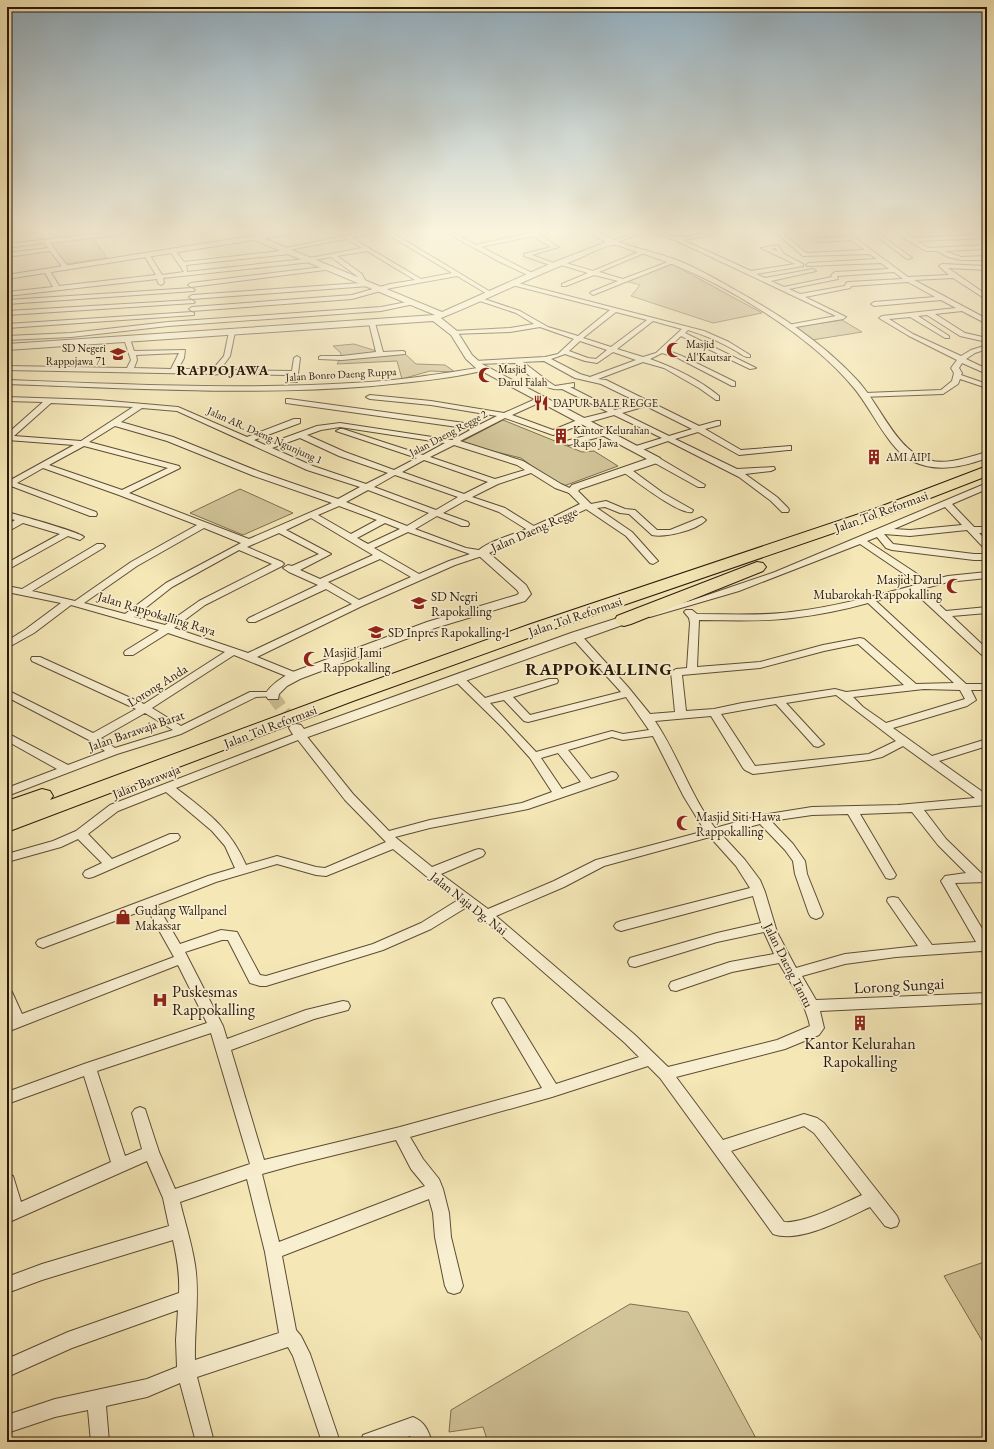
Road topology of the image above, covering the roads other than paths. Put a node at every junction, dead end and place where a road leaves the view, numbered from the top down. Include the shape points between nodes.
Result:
1 (192, 299) edge
2 (42, 300) edge
3 (184, 300) edge
4 (188, 300) edge
5 (405, 300) edge
6 (479, 300) joint
7 (576, 300) edge
8 (747, 300) edge
9 (808, 300) edge
10 (924, 300) edge
11 (945, 300) edge
12 (7, 302) edge
13 (412, 303) junction
14 (874, 304) dead end
15 (616, 309) junction
16 (962, 309) junction
17 (927, 312) junction
18 (7, 313) edge
19 (443, 314) junction
20 (910, 314) junction
21 (435, 318) junction
22 (652, 319) junction
23 (196, 322) junction
24 (987, 322) edge
25 (372, 323) junction
26 (540, 325) junction
27 (7, 326) edge
28 (790, 326) junction
29 (687, 328) junction
30 (232, 332) junction
31 (454, 333) junction
32 (680, 333) junction
33 (947, 337) dead end
34 (7, 338) edge
35 (127, 339) junction
36 (578, 339) junction
37 (987, 340) edge
38 (7, 347) edge
39 (987, 347) edge
40 (613, 350) junction
41 (662, 351) junction
42 (565, 352) junction
43 (403, 353) dead end
44 (132, 354) junction
45 (380, 354) junction
46 (748, 356) dead end
47 (297, 358) dead end
48 (321, 358) dead end
49 (545, 359) junction
50 (645, 359) junction
51 (963, 360) junction
52 (517, 361) junction
53 (475, 363) junction
54 (7, 368) edge
55 (752, 368) dead end
56 (76, 369) junction
57 (484, 369) junction
58 (129, 371) junction
59 (172, 372) junction
60 (987, 372) edge
61 (214, 373) junction
62 (295, 373) junction
63 (957, 376) junction
64 (590, 379) junction
65 (7, 382) edge
66 (732, 384) dead end
67 (987, 386) edge
68 (564, 387) junction
69 (291, 388) junction
70 (66, 391) junction
71 (865, 395) junction
72 (157, 397) junction
73 (370, 397) dead end
74 (716, 398) dead end
75 (7, 399) edge
76 (540, 399) junction
77 (50, 400) junction
78 (406, 400) junction
79 (289, 401) dead end
80 (647, 403) junction
81 (142, 405) junction
82 (615, 412) junction
83 (505, 415) junction
84 (297, 421) dead end
85 (583, 421) junction
86 (717, 422) dead end
87 (115, 423) junction
88 (381, 423) junction
89 (326, 426) junction
90 (482, 428) junction
91 (697, 429) junction
92 (604, 433) junction
93 (300, 435) junction
94 (7, 438) edge
95 (668, 438) junction
96 (246, 440) junction
97 (83, 443) junction
98 (451, 443) junction
99 (569, 443) dead end
100 (266, 448) junction
101 (788, 448) dead end
102 (636, 449) junction
103 (987, 455) edge
104 (425, 458) junction
105 (656, 460) junction
106 (987, 461) edge
107 (41, 465) junction
108 (771, 469) dead end
109 (532, 470) junction
110 (626, 470) junction
111 (987, 471) edge
112 (736, 472) junction
113 (395, 473) junction
114 (495, 482) junction
115 (9, 484) edge
116 (701, 485) dead end
117 (987, 486) edge
118 (367, 487) junction
119 (572, 491) junction
120 (122, 493) junction
121 (943, 496) junction
122 (464, 497) junction
123 (340, 503) junction
124 (588, 506) junction
125 (689, 510) dead end
126 (785, 510) dead end
127 (435, 513) junction
128 (93, 514) dead end
129 (7, 515) edge
130 (312, 515) junction
131 (23, 519) junction
132 (384, 520) junction
133 (702, 520) dead end
134 (465, 524) dead end
135 (202, 526) junction
136 (7, 529) edge
137 (278, 529) junction
138 (408, 529) junction
139 (970, 529) junction
140 (534, 530) junction
141 (987, 530) edge
142 (879, 532) junction
143 (68, 533) junction
144 (80, 537) dead end
145 (350, 538) junction
146 (860, 540) junction
147 (243, 544) junction
148 (100, 546) dead end
149 (987, 546) edge
150 (366, 548) junction
151 (482, 553) junction
152 (378, 556) junction
153 (987, 557) edge
154 (653, 561) dead end
155 (279, 564) junction
156 (7, 567) edge
157 (292, 570) junction
158 (983, 575) edge
159 (419, 578) junction
160 (987, 583) edge
161 (324, 584) junction
162 (927, 584) junction
163 (914, 587) junction
164 (16, 590) edge
165 (7, 598) edge
166 (870, 600) junction
167 (73, 603) junction
168 (359, 604) junction
169 (684, 606) junction
170 (987, 610) edge
171 (944, 614) junction
172 (694, 617) junction
173 (127, 618) junction
174 (252, 620) dead end
175 (624, 620) junction
176 (167, 629) junction
177 (576, 636) junction
178 (987, 643) edge
179 (7, 645) edge
180 (976, 645) junction
181 (233, 651) junction
182 (129, 653) dead end
183 (987, 654) edge
184 (249, 657) junction
185 (36, 659) dead end
186 (692, 671) junction
187 (295, 676) junction
188 (458, 678) junction
189 (553, 681) dead end
190 (963, 686) junction
191 (987, 687) edge
192 (913, 688) junction
193 (7, 693) edge
194 (628, 693) junction
195 (273, 695) joint
196 (845, 695) junction
197 (506, 696) junction
198 (779, 701) junction
199 (483, 702) junction
200 (146, 709) junction
201 (714, 712) junction
202 (681, 715) junction
203 (647, 718) junction
204 (885, 727) junction
205 (180, 730) junction
206 (298, 732) junction
207 (656, 732) junction
208 (7, 736) edge
209 (93, 738) junction
210 (905, 741) junction
211 (987, 742) edge
212 (818, 744) dead end
213 (560, 748) junction
214 (113, 752) junction
215 (534, 756) junction
216 (931, 760) junction
217 (66, 769) junction
218 (612, 776) dead end
219 (588, 783) junction
220 (168, 787) junction
221 (7, 792) edge
222 (559, 794) junction
223 (987, 801) edge
224 (915, 807) junction
225 (7, 809) edge
226 (852, 810) junction
227 (762, 820) junction
228 (7, 824) edge
229 (713, 833) junction
230 (80, 834) junction
231 (174, 837) dead end
232 (390, 840) junction
233 (479, 853) dead end
234 (7, 858) edge
235 (111, 865) junction
236 (242, 870) junction
237 (430, 873) junction
238 (89, 874) dead end
239 (890, 875) dead end
240 (982, 878) edge
241 (758, 890) junction
242 (893, 900) dead end
243 (467, 901) junction
244 (150, 903) junction
245 (816, 914) dead end
246 (486, 916) junction
247 (621, 926) dead end
248 (768, 927) junction
249 (43, 943) dead end
250 (986, 947) edge
251 (928, 949) junction
252 (179, 955) junction
253 (782, 957) junction
254 (635, 962) dead end
255 (793, 974) junction
256 (676, 986) dead end
257 (7, 996) edge
258 (987, 998) edge
259 (500, 1003) dead end
260 (343, 1006) dead end
261 (812, 1006) junction
262 (12, 1024) edge
263 (216, 1026) junction
264 (223, 1047) junction
265 (651, 1059) junction
266 (89, 1068) junction
267 (665, 1074) junction
268 (552, 1091) junction
269 (7, 1098) edge
270 (140, 1113) dead end
271 (400, 1133) junction
272 (718, 1148) junction
273 (151, 1152) junction
274 (120, 1166) junction
275 (256, 1169) junction
276 (7, 1181) edge
277 (435, 1189) junction
278 (171, 1198) junction
279 (873, 1198) junction
280 (11, 1214) edge
281 (891, 1221) dead end
282 (178, 1231) junction
283 (272, 1252) junction
284 (7, 1284) edge
285 (454, 1286) dead end
286 (188, 1298) junction
287 (290, 1338) junction
288 (7, 1368) edge
289 (186, 1372) junction
290 (96, 1400) junction
291 (7, 1424) edge
292 (100, 1442) edge
293 (205, 1442) edge
294 (330, 1442) edge
295 (370, 1442) edge
296 (423, 1442) edge

1 - 23 street
2 - 12 street
3 - 18 street
4 - 27 street
5 - 13 street
6 - 19 street
6 - 26 street via 526,316
7 - 15 street
8 - 28 street
9 - 28 street via 843,317
10 - 14 street
11 - 16 street
13 - 19 street
13 - 23 street via 381,309
15 - 22 street
15 - 36 street
16 - 17 street
16 - 24 street
17 - 20 street
17 - 37 street via 966,336
19 - 21 street
20 - 33 street
20 - 51 street via 882,318
21 - 25 street
21 - 31 street
22 - 29 street
22 - 40 street
23 - 34 street via 71,335
25 - 30 street
25 - 45 street
26 - 31 street via 510,330
26 - 36 street
28 - 71 street via 842,371
29 - 32 street
29 - 46 street via 713,336
30 - 35 street
30 - 61 street via 227,356
31 - 53 street
32 - 41 street
32 - 55 street
35 - 38 street
35 - 44 street
36 - 40 street
36 - 42 street
39 - 51 street via 971,352
40 - 42 street via 595,362
40 - 50 street
41 - 50 street
41 - 66 street via 680,357
42 - 49 street
43 - 45 street
44 - 58 street via 134,360
44 - 59 street via 183,351
45 - 48 street
47 - 62 street
49 - 52 street
49 - 64 street via 578,376
50 - 64 street
50 - 74 street via 689,378
51 - 60 street
51 - 63 street via 955,368
52 - 53 street
52 - 68 street via 555,389
53 - 57 street
54 - 56 street
56 - 58 street
56 - 70 street
57 - 69 street, Jalan Bonro Daeng Ruppa via 396,382
57 - 76 street
58 - 59 street
59 - 61 street
61 - 62 street
62 - 69 street
63 - 67 street
63 - 71 street via 955,382 943,392
64 - 68 street
64 - 80 street via 603,382
65 - 70 street, Jalan Bonro Daeng Ruppa
68 - 82 street
69 - 72 street, Jalan Bonro Daeng Ruppa
70 - 72 street, Jalan Bonro Daeng Ruppa
70 - 77 street
70 - 81 street
71 - 103 street via 901,448 914,458 942,466 962,464
72 - 81 street
72 - 96 street, Jalan AR. Daeng Ngunjung 1
73 - 78 street
75 - 77 street
76 - 83 street, Jalan Daeng Regge 2
76 - 85 street
77 - 94 street
78 - 83 street
78 - 88 street
79 - 88 street
80 - 82 street
80 - 91 street
81 - 87 street
82 - 85 street
82 - 95 street
83 - 85 street via 553,433
83 - 90 street, Jalan Daeng Regge 2
84 - 96 street
85 - 92 street
86 - 91 street
87 - 97 street
87 - 123 street via 170,439 257,474
88 - 89 street
88 - 90 street
88 - 98 street
89 - 93 street
89 - 104 street
90 - 98 street, Jalan Daeng Regge 2
91 - 95 street
91 - 101 street via 740,453
92 - 99 street
92 - 102 street
93 - 100 street
93 - 113 street via 342,454
94 - 97 street
95 - 102 street
95 - 112 street
96 - 100 street, Jalan AR. Daeng Ngunjung 1
97 - 107 street
97 - 120 street via 176,468
98 - 104 street, Jalan Daeng Regge 2
98 - 109 street via 508,458
100 - 118 street, Jalan AR. Daeng Ngunjung 1 via 315,470
102 - 105 street
104 - 113 street, Jalan Daeng Regge 2
104 - 114 street
105 - 110 street, Jalan Daeng Regge
105 - 116 street
106 - 225 highway, Jalan Tol Reformasi via 870,505 519,622
107 - 115 street
107 - 120 street
108 - 112 street
109 - 114 street
109 - 119 street via 558,486
110 - 119 street, Jalan Daeng Regge
110 - 125 street via 656,492
111 - 121 highway, Jalan Tol Reformasi
112 - 126 street
113 - 118 street, Jalan Daeng Regge 2
113 - 122 street
114 - 122 street
115 - 128 street
117 - 121 street
118 - 123 street, Jalan Daeng Regge 2
118 - 127 street, Jalan AR. Daeng Ngunjung 1
119 - 124 street, Jalan Daeng Regge
120 - 135 street
121 - 139 street
121 - 142 street
121 - 175 highway via 918,503
121 - 228 highway, Jalan Tol Reformasi via 883,511 528,632
122 - 127 street
122 - 140 street via 505,512
123 - 130 street, Jalan Daeng Regge 2
123 - 132 street
124 - 133 street via 606,504 632,512 655,532 671,533
124 - 140 street, Jalan Daeng Regge
124 - 154 street via 629,534
127 - 134 street, Jalan AR. Daeng Ngunjung 1
127 - 138 street
129 - 131 street
130 - 137 street, Jalan Daeng Regge 2
130 - 145 street
131 - 136 street
131 - 143 street
132 - 138 street
132 - 145 street
135 - 147 street
135 - 167 street via 134,564
137 - 147 street, Jalan Daeng Regge 2
137 - 157 street via 326,555
138 - 150 street
138 - 151 street via 463,550
139 - 141 street
139 - 142 street via 910,533
139 - 149 street
140 - 151 street, Jalan Daeng Regge
142 - 146 street
142 - 153 street via 892,547
143 - 144 street
143 - 156 street
145 - 150 street
146 - 162 street
146 - 169 street
147 - 155 street
147 - 173 street, Jalan Daeng Regge 2 via 169,585
148 - 164 street
150 - 152 street
151 - 159 street
151 - 187 street, Jalan Daeng Regge via 522,588 523,596 431,625
152 - 159 street
152 - 161 street
155 - 157 street
155 - 176 street via 202,603
157 - 161 street
158 - 160 street
158 - 162 street
159 - 168 street
161 - 168 street
161 - 174 street
162 - 163 street
163 - 166 street
163 - 171 street
164 - 165 street
164 - 167 street, Jalan Rappokalling Raya
166 - 172 street via 791,615
166 - 190 street
167 - 173 street, Jalan Rappokalling Raya
167 - 179 street
168 - 184 street
169 - 172 street
169 - 175 street
170 - 171 street
171 - 180 street
172 - 186 street
173 - 176 street, Jalan Rappokalling Raya
175 - 177 street
176 - 181 street, Jalan Rappokalling Raya
176 - 182 street
177 - 188 street
177 - 194 street, Jalan Daeng Tantu
178 - 180 street
180 - 183 street
181 - 184 street, Jalan Rappokalling Raya
181 - 200 street, Lorong Anda
184 - 187 street, Jalan Rappokalling Raya
185 - 200 street
186 - 192 street via 760,665 860,641
186 - 202 street via 676,672
187 - 195 street via 282,683
188 - 199 street
188 - 206 street
189 - 197 street
190 - 191 street
190 - 192 street
190 - 204 street via 970,698 969,702
192 - 196 street
193 - 209 street
194 - 197 street via 528,719
194 - 203 street, Jalan Daeng Tantu
195 - 205 street, Jalan Barawaja Barat via 254,694
196 - 198 street via 836,692
196 - 204 street via 859,709
197 - 199 street
198 - 201 street
198 - 212 street
199 - 215 street
200 - 205 street
200 - 209 street, Lorong Anda
201 - 202 street
201 - 210 street via 749,768 753,770 869,757
202 - 203 street
203 - 207 street, Jalan Daeng Tantu
204 - 210 street
205 - 214 street, Jalan Barawaja Barat
206 - 220 street, Jalan Barawaja
206 - 232 street, Jalan Naja Dg. Nai via 345,794
207 - 213 street via 623,737 612,734
207 - 229 street, Jalan Daeng Tantu via 696,808
208 - 217 street
209 - 214 street
210 - 216 street
211 - 216 street
213 - 215 street
213 - 219 street
214 - 217 street, Jalan Barawaja Barat
215 - 222 street
216 - 223 street
217 - 221 street, Jalan Barawaja Barat
218 - 219 street
219 - 222 street
220 - 230 street, Jalan Barawaja via 114,808
220 - 236 street via 224,836
222 - 232 street via 516,808 438,822
223 - 224 street
224 - 226 street
224 - 240 street via 942,842
226 - 227 street via 812,811
226 - 239 street
227 - 229 street
227 - 245 street via 799,861
229 - 241 street, Jalan Daeng Tantu via 749,874
229 - 246 street via 600,863
230 - 234 street, Jalan Barawaja via 57,844
230 - 235 street
231 - 235 street
232 - 236 street via 326,872 277,860
232 - 237 street, Jalan Naja Dg. Nai
233 - 237 street
235 - 238 street
236 - 244 street
237 - 243 street, Jalan Naja Dg. Nai
240 - 250 street via 946,881
241 - 247 street
241 - 248 street, Jalan Daeng Tantu
242 - 251 street
243 - 246 street, Jalan Naja Dg. Nai
243 - 252 street via 419,930 378,947 266,981 255,978 232,935 221,935
244 - 249 street
244 - 252 street
246 - 265 street, Jalan Naja Dg. Nai
248 - 253 street, Jalan Daeng Tantu
248 - 254 street via 718,938
250 - 251 street
251 - 255 street via 845,959
252 - 262 street
252 - 263 street
253 - 255 street, Jalan Daeng Tantu
253 - 256 street via 730,967
255 - 261 street, Jalan Daeng Tantu
257 - 262 street
258 - 261 street, Lorong Sungai
259 - 268 street
260 - 264 street via 311,1014
261 - 267 street, Jalan Daeng Tantu via 817,1028 814,1031 780,1045
263 - 264 street
263 - 266 street
264 - 275 street
265 - 267 street, Jalan Naja Dg. Nai
265 - 268 street
266 - 269 street
266 - 274 street
267 - 272 street, Jalan Naja Dg. Nai
268 - 271 street
270 - 273 street
271 - 275 street
271 - 277 street
272 - 279 street via 804,1120 808,1121 819,1128
272 - 279 street, Jalan Naja Dg. Nai via 781,1231 807,1225
273 - 274 street
273 - 278 street
274 - 280 street
275 - 278 street
275 - 283 street
276 - 280 street
277 - 283 street
277 - 285 street
278 - 282 street
279 - 281 street
282 - 284 street
282 - 286 street via 187,1264
283 - 287 street
286 - 288 street via 68,1341
286 - 289 street
287 - 289 street
287 - 294 street via 301,1354
289 - 290 street via 147,1388
289 - 293 street
290 - 291 street via 55,1408
290 - 292 street
295 - 296 street via 413,1426

